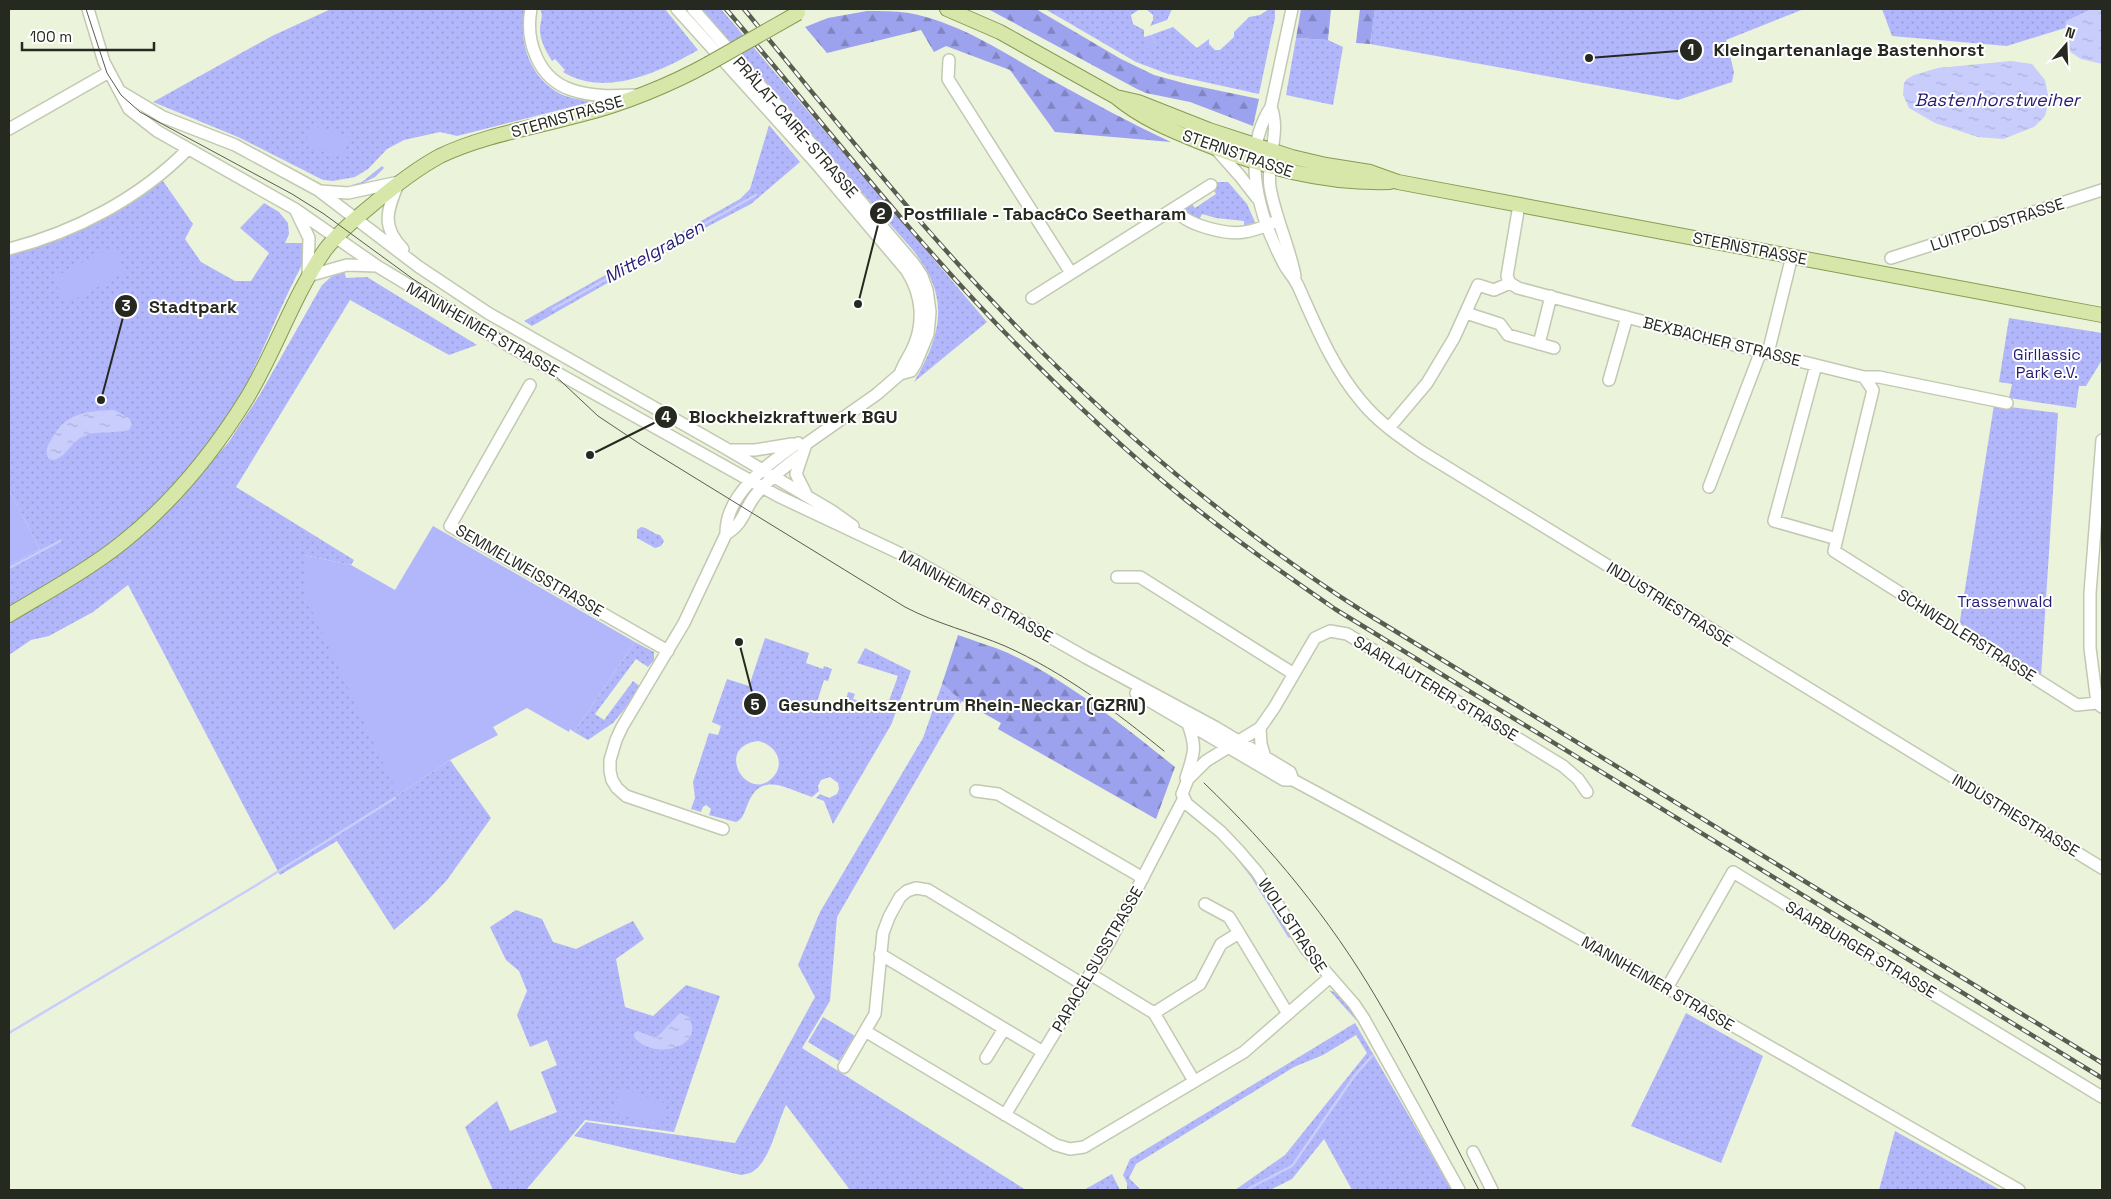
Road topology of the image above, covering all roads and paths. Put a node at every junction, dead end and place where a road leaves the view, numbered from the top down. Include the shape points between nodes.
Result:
1 (88, 9) edge
2 (531, 9) edge
3 (677, 9) edge
4 (693, 9) edge
5 (947, 9) edge
6 (1292, 9) edge
7 (803, 11) edge
8 (949, 60) dead end
9 (109, 72) junction
10 (121, 92) junction
11 (638, 95) junction
12 (762, 95) junction
13 (1116, 97) junction
14 (1271, 106) junction
15 (10, 125) edge
16 (1257, 146) junction
17 (1216, 148) junction
18 (188, 149) junction
19 (1271, 151) junction
20 (1254, 162) junction
21 (1270, 167) junction
22 (398, 182) junction
23 (1398, 182) junction
24 (1211, 185) dead end
25 (318, 190) junction
26 (2102, 190) edge
27 (1260, 204) junction
28 (1519, 205) junction
29 (295, 209) junction
30 (1175, 209) junction
31 (355, 219) junction
32 (1273, 223) junction
33 (337, 237) junction
34 (9, 249) edge
35 (1792, 256) junction
36 (1892, 258) dead end
37 (377, 266) junction
38 (418, 267) junction
39 (1071, 273) junction
40 (308, 276) junction
41 (1510, 283) junction
42 (1551, 296) junction
43 (1032, 298) dead end
44 (1466, 313) junction
45 (2102, 315) edge
46 (1627, 317) junction
47 (1539, 344) junction
48 (1554, 348) dead end
49 (1765, 352) junction
50 (1816, 365) junction
51 (1609, 380) dead end
52 (1866, 380) junction
53 (530, 386) dead end
54 (2007, 403) dead end
55 (1389, 428) junction
56 (2102, 440) edge
57 (802, 447) junction
58 (728, 449) junction
59 (762, 469) junction
60 (772, 476) junction
61 (750, 481) junction
62 (1710, 487) dead end
63 (762, 488) junction
64 (808, 497) junction
65 (829, 515) junction
66 (726, 534) junction
67 (1835, 545) junction
68 (1117, 578) dead end
69 (9, 615) edge
70 (668, 651) junction
71 (1085, 657) junction
72 (1294, 674) junction
73 (2099, 705) edge
74 (1188, 724) junction
75 (1260, 728) junction
76 (1234, 745) junction
77 (1265, 757) junction
78 (1293, 780) junction
79 (976, 790) dead end
80 (1587, 792) dead end
81 (1183, 796) junction
82 (723, 828) dead end
83 (2102, 868) edge
84 (1143, 878) junction
85 (1205, 904) dead end
86 (1239, 933) junction
87 (880, 954) junction
88 (1090, 974) junction
89 (1329, 978) junction
90 (1084, 985) junction
91 (1667, 988) junction
92 (1154, 1014) junction
93 (1288, 1014) junction
94 (1004, 1029) junction
95 (865, 1031) junction
96 (1043, 1052) junction
97 (986, 1058) dead end
98 (844, 1067) dead end
99 (1194, 1082) junction
100 (2102, 1097) edge
101 (1005, 1115) junction
102 (1473, 1152) dead end
103 (1459, 1190) edge
104 (1492, 1190) edge
105 (2019, 1190) edge

1 - 9 street, MANNHEIMER STRASSE
2 - 11 street via 531,43 539,63 555,81 570,90 593,95
3 - 12 street, PRÄLAT-CAIRE-STRASSE
4 - 12 street, PRÄLAT-CAIRE-STRASSE
5 - 13 main road, STERNSTRASSE via 1000,32
6 - 14 street
7 - 11 main road, STERNSTRASSE, bridge via 688,75
8 - 39 street via 948,79
9 - 10 street, MANNHEIMER STRASSE
9 - 15 street
10 - 18 street, MANNHEIMER STRASSE via 129,109 138,118
10 - 25 street, MANNHEIMER STRASSE via 164,117 234,145
11 - 22 main road, STERNSTRASSE via 587,113 468,145 439,157
12 - 57 street, PRÄLAT-CAIRE-STRASSE via 914,264 927,290 930,323 925,344 911,371 900,374
13 - 16 main road, STERNSTRASSE
13 - 17 main road, STERNSTRASSE via 1133,112
14 - 16 street, INDUSTRIESTRASSE
14 - 19 street, INDUSTRIESTRASSE via 1276,118
16 - 19 main road, STERNSTRASSE
16 - 20 street, INDUSTRIESTRASSE
17 - 20 main road, STERNSTRASSE
17 - 27 street
18 - 29 street, MANNHEIMER STRASSE
18 - 34 street via 162,175 101,214
19 - 21 street, INDUSTRIESTRASSE
19 - 23 main road, STERNSTRASSE via 1370,172
20 - 21 main road, STERNSTRASSE
20 - 27 street, INDUSTRIESTRASSE
21 - 23 main road, STERNSTRASSE via 1346,182
21 - 32 street, INDUSTRIESTRASSE
22 - 25 street via 348,193
22 - 31 main road, STERNSTRASSE
22 - 38 street via 388,214 388,227 395,241
23 - 28 main road, STERNSTRASSE
24 - 30 street
25 - 31 street, MANNHEIMER STRASSE
26 - 36 street, LUITPOLDSTRASSE
27 - 32 street, INDUSTRIESTRASSE
28 - 35 main road, STERNSTRASSE
28 - 41 street via 1507,276
29 - 33 street, MANNHEIMER STRASSE
29 - 40 street via 308,238
30 - 32 street via 1178,214 1198,224 1228,232 1244,232
30 - 39 street
31 - 33 main road, STERNSTRASSE
31 - 38 street, MANNHEIMER STRASSE
32 - 55 street, INDUSTRIESTRASSE via 1292,260 1296,282 1348,384
33 - 37 street, MANNHEIMER STRASSE
33 - 40 main road, STERNSTRASSE
35 - 45 main road, STERNSTRASSE
35 - 49 street
37 - 40 street via 347,265
37 - 61 street, MANNHEIMER STRASSE via 503,343
38 - 58 street, MANNHEIMER STRASSE via 488,313
39 - 43 street
40 - 69 main road, STERNSTRASSE via 248,397 194,473 123,542 88,568
41 - 42 street, BEXBACHER STRASSE
41 - 44 street via 1494,290 1478,285
42 - 46 street, BEXBACHER STRASSE
42 - 47 street
44 - 47 street via 1500,324 1508,335
44 - 55 street via 1427,383
46 - 49 street, BEXBACHER STRASSE
46 - 51 street, BEXBACHER STRASSE
47 - 48 street
49 - 50 street, BEXBACHER STRASSE
49 - 62 street
50 - 52 street, BEXBACHER STRASSE
50 - 67 street, BEXBACHER STRASSE via 1774,521
52 - 54 street, BEXBACHER STRASSE via 1879,377
52 - 67 street via 1873,390
53 - 70 street, SEMMELWEISSTRASSE via 450,526
55 - 83 street, INDUSTRIESTRASSE via 1422,452
56 - 73 street via 2090,593 2090,648
57 - 58 street
57 - 59 street, PRÄLAT-CAIRE-STRASSE
57 - 60 street, PRÄLAT-CAIRE-STRASSE
57 - 64 street via 796,474
58 - 59 street, MANNHEIMER STRASSE
59 - 60 street, MANNHEIMER STRASSE
59 - 61 street, PRÄLAT-CAIRE-STRASSE
60 - 63 street, PRÄLAT-CAIRE-STRASSE
60 - 64 street, MANNHEIMER STRASSE
61 - 63 street, MANNHEIMER STRASSE
61 - 66 street, PRÄLAT-CAIRE-STRASSE via 726,521
63 - 65 street, MANNHEIMER STRASSE
63 - 66 street, PRÄLAT-CAIRE-STRASSE via 737,528
64 - 65 street, MANNHEIMER STRASSE
65 - 71 street, MANNHEIMER STRASSE
66 - 70 street
67 - 73 street, SCHWEDLERSTRASSE via 2077,705
68 - 72 street via 1140,577
70 - 82 street via 622,727 610,760 612,780 626,796
71 - 74 street, MANNHEIMER STRASSE via 1102,672
71 - 76 street, MANNHEIMER STRASSE
72 - 75 street, SAARLAUTERER STRASSE
72 - 80 street, SAARLAUTERER STRASSE via 1315,638 1330,631 1347,634 1563,766
74 - 76 street, MANNHEIMER STRASSE
74 - 81 street via 1194,751
75 - 76 street, SAARLAUTERER STRASSE
75 - 77 street
76 - 77 street, MANNHEIMER STRASSE
76 - 78 street, MANNHEIMER STRASSE via 1284,780
76 - 81 street via 1196,769
77 - 78 street, MANNHEIMER STRASSE via 1290,772
78 - 91 street, MANNHEIMER STRASSE via 1399,836
79 - 84 street via 998,794
81 - 84 street, PARACELSUSSTRASSE
81 - 89 street, WOLLSTRASSE via 1251,865
84 - 88 street, PARACELSUSSTRASSE
85 - 86 street via 1229,917
86 - 92 street via 1221,944 1200,984
86 - 93 street
87 - 90 street via 889,917 900,897 916,888 928,890
87 - 94 street
87 - 95 street via 875,1014
88 - 90 street, PARACELSUSSTRASSE
88 - 92 street
89 - 93 street
89 - 103 street, WOLLSTRASSE via 1364,1019
90 - 96 street, PARACELSUSSTRASSE
91 - 100 street, SAARBURGER STRASSE via 1733,872
91 - 105 street, MANNHEIMER STRASSE
92 - 99 street
93 - 99 street via 1244,1052
94 - 96 street
94 - 97 street
95 - 98 street
95 - 101 street
96 - 101 street, PARACELSUSSTRASSE
99 - 101 street via 1084,1148 1056,1145
102 - 104 street

